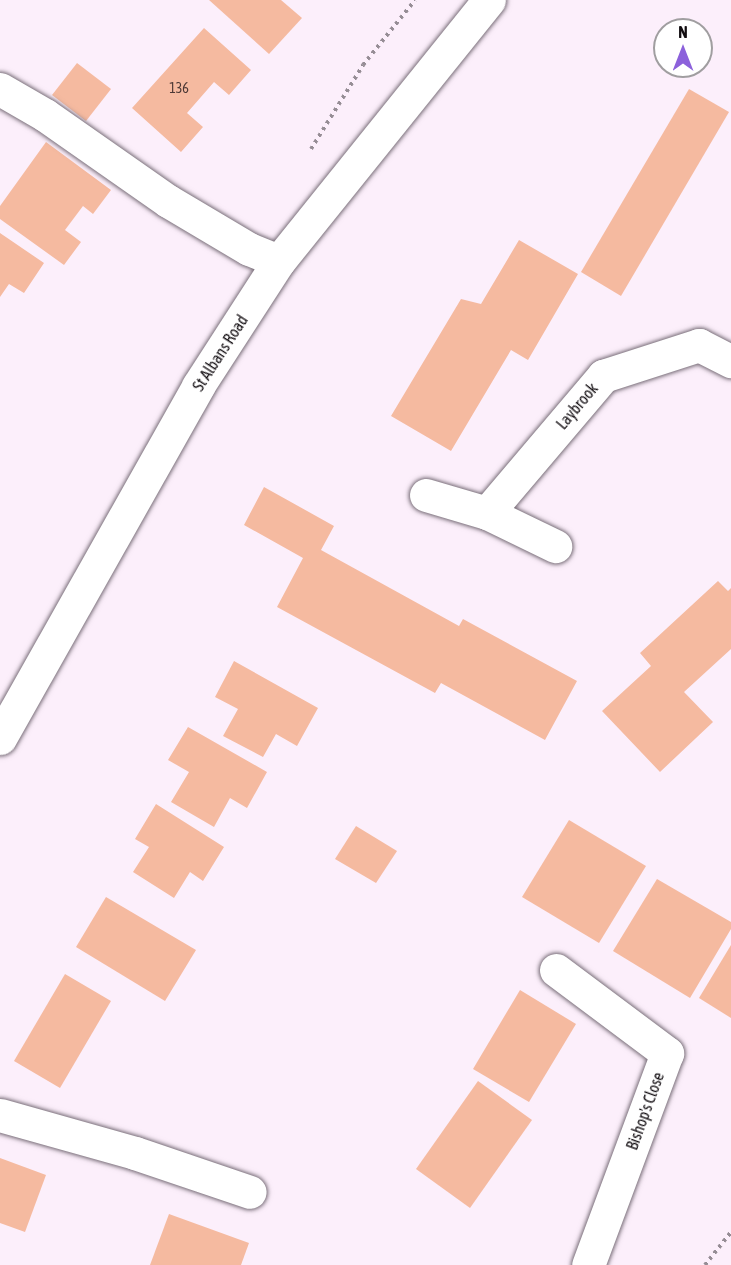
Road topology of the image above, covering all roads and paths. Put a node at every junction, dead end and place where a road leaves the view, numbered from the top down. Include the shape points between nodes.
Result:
1 (489, 0) edge
2 (0, 89) edge
3 (279, 261) junction
4 (731, 361) edge
5 (426, 495) dead end
6 (487, 513) junction
7 (555, 546) dead end
8 (0, 738) edge
9 (556, 970) dead end
10 (0, 1115) edge
11 (250, 1192) dead end
12 (731, 1232) edge
13 (588, 1265) edge
14 (705, 1265) edge

1 - 3 main road, St Albans Road
2 - 3 main road via 45,115 168,201 249,249
3 - 8 main road, St Albans Road via 198,386
4 - 6 main road, Laybrook via 699,345 603,376
5 - 6 main road
6 - 7 main road
9 - 13 main road, Bishop's Close via 667,1053
10 - 11 main road via 135,1153
12 - 14 path

